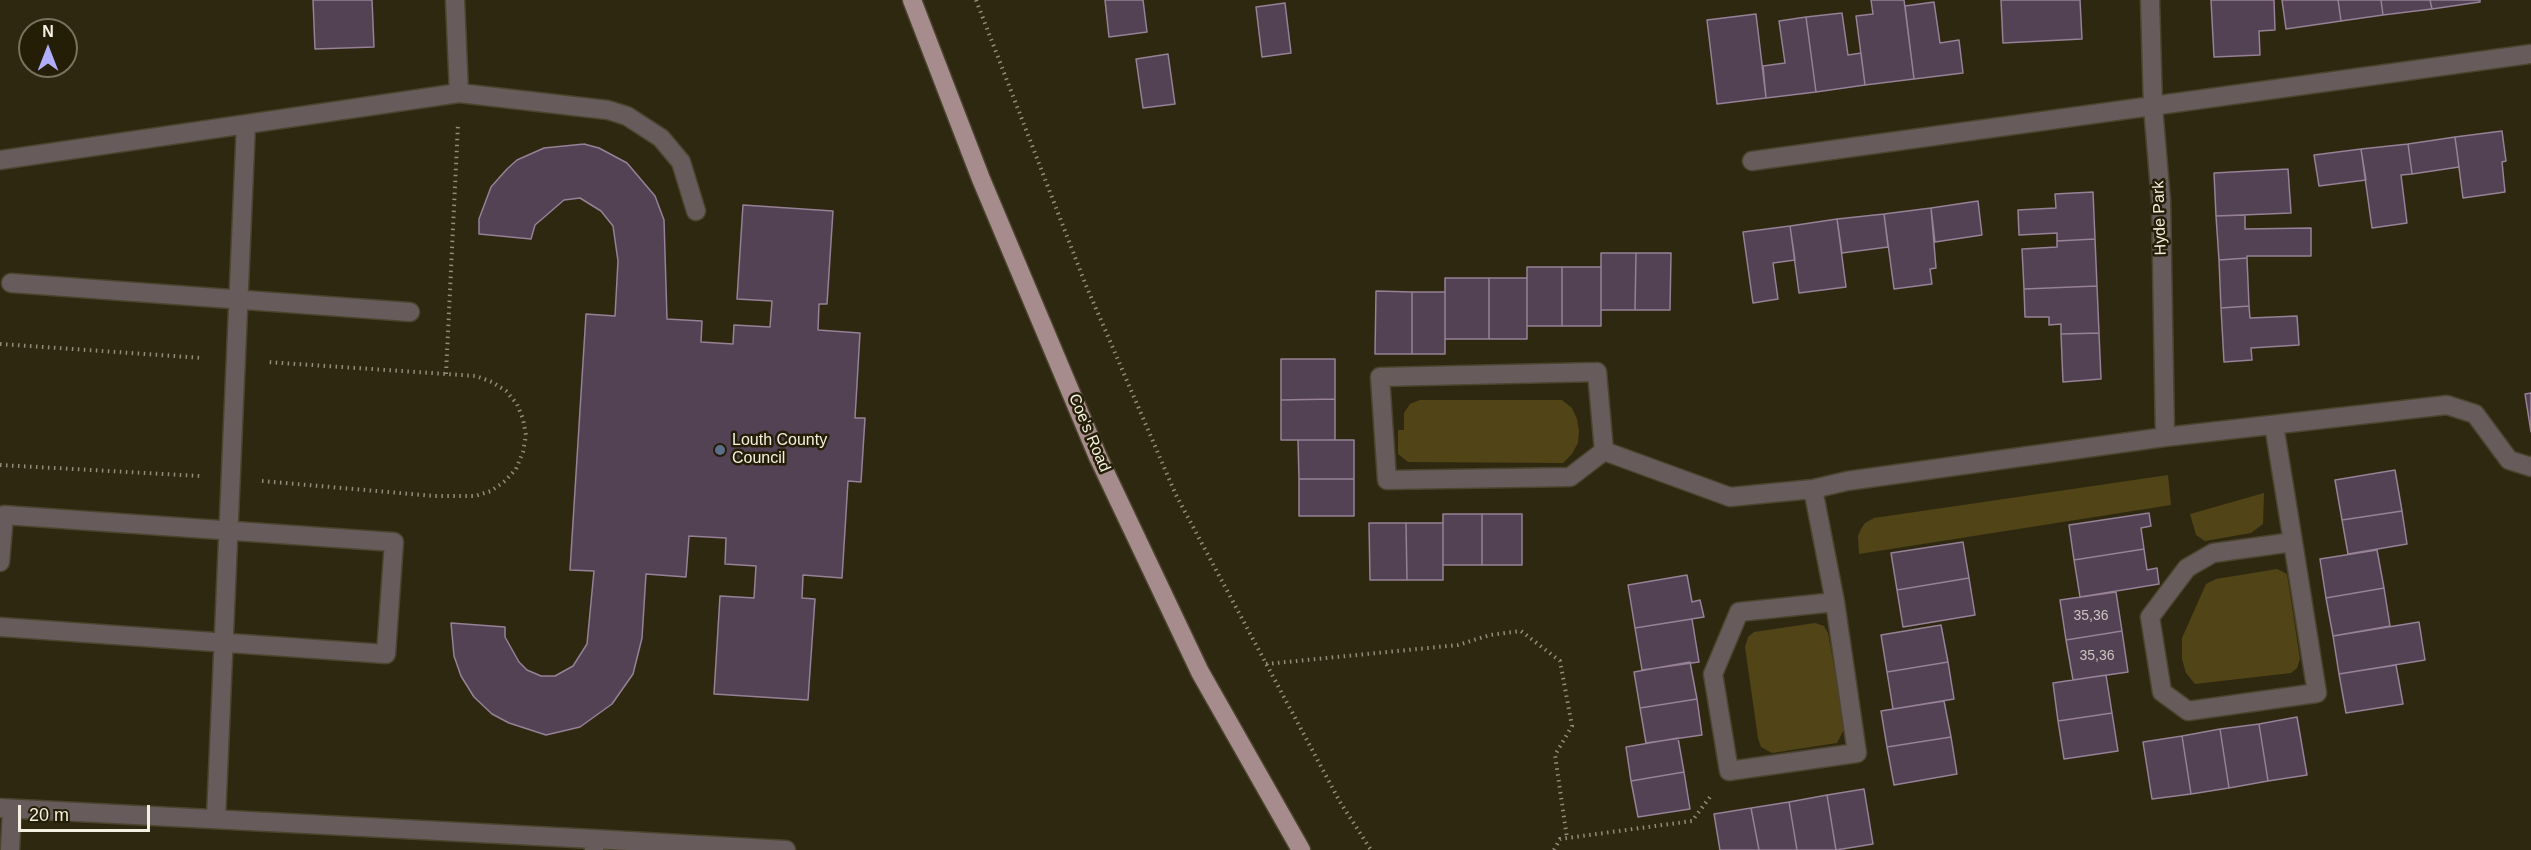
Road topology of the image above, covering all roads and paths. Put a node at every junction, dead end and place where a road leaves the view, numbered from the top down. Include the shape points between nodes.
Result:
1 (455, 0) edge
2 (912, 0) edge
3 (976, 0) edge
4 (2150, 0) edge
5 (2531, 54) edge
6 (459, 93) junction
7 (2153, 107) junction
8 (246, 124) junction
9 (0, 160) edge
10 (1752, 161) dead end
11 (696, 211) dead end
12 (11, 283) dead end
13 (239, 299) junction
14 (410, 312) dead end
15 (0, 344) edge
16 (236, 360) junction
17 (446, 374) junction
18 (2274, 425) junction
19 (2165, 437) junction
20 (1604, 451) junction
21 (0, 465) edge
22 (2531, 467) edge
23 (232, 478) junction
24 (1813, 489) junction
25 (230, 531) junction
26 (2293, 542) junction
27 (0, 562) edge
28 (1835, 602) junction
29 (0, 627) edge
30 (225, 643) junction
31 (1266, 664) junction
32 (1729, 771) junction
33 (6, 809) edge
34 (216, 818) junction
35 (1567, 838) junction
36 (594, 844) edge
37 (713, 848) edge
38 (10, 850) edge
39 (786, 850) edge
40 (1301, 850) edge
41 (1371, 850) edge
42 (1554, 850) edge

1 - 6 street
2 - 40 main road, Coe's Road via 981,179 1098,457 1200,672
3 - 31 path via 1085,283 1176,495
4 - 7 street, Hyde Park
5 - 7 street
6 - 8 street
6 - 11 street via 608,110 627,116 661,138 681,162
6 - 17 path
7 - 10 street
7 - 19 street, Hyde Park via 2161,201
8 - 9 street
8 - 13 street
12 - 13 street
13 - 14 street
13 - 16 street
15 - 16 path
16 - 17 path
16 - 23 street
17 - 23 path via 476,376 492,382 517,404 523,419 526,435 516,469 491,491 475,496 434,496
18 - 19 street
18 - 22 street via 2447,405 2475,414 2509,460
18 - 26 street
19 - 24 street
20 - 20 street via 1570,477 1388,480 1380,377 1597,372
20 - 24 street via 1730,496
21 - 23 path
23 - 25 street
24 - 28 street
25 - 27 street via 4,515
25 - 30 street
25 - 30 street via 394,542 386,654
26 - 26 street via 2317,693 2188,711 2162,692 2150,617 2187,568 2213,553
28 - 32 street via 1739,612 1713,674
28 - 32 street via 1857,753
29 - 30 street
30 - 34 street
31 - 35 path via 1458,645 1490,635 1521,632 1560,661 1572,726 1555,755
31 - 41 path via 1340,802
32 - 35 path via 1692,821
33 - 34 street
33 - 38 street
34 - 36 street
35 - 42 path via 1560,838
36 - 37 street
37 - 39 street

